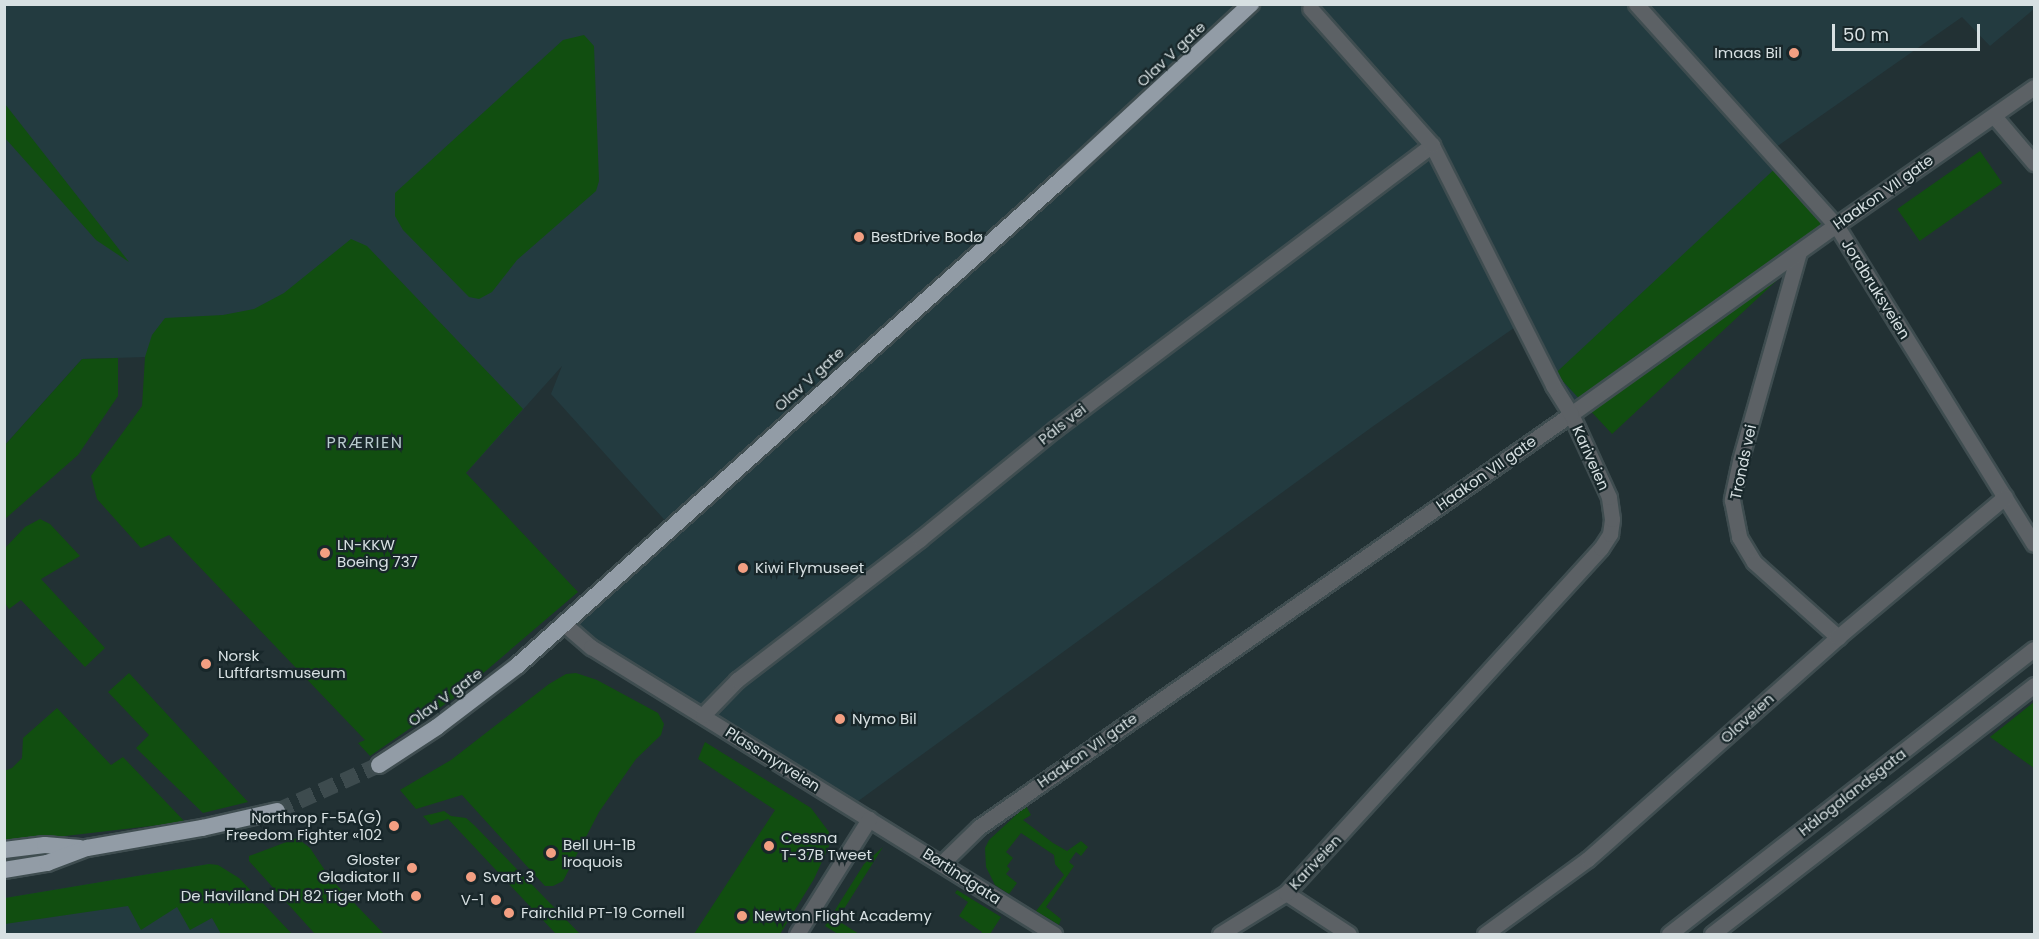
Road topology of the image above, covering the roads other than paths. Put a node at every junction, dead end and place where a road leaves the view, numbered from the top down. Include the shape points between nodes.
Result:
1 (1251, 4) edge
2 (1636, 4) edge
3 (1310, 8) dead end
4 (2034, 87) edge
5 (1994, 116) junction
6 (1432, 145) junction
7 (2034, 163) edge
8 (1836, 225) junction
9 (1799, 252) junction
10 (1571, 414) junction
11 (2005, 497) junction
12 (2034, 544) edge
13 (563, 623) junction
14 (1839, 637) junction
15 (2034, 649) edge
16 (2034, 685) edge
17 (703, 716) junction
18 (379, 765) tunnel mouth
19 (277, 811) tunnel mouth
20 (869, 819) junction
21 (87, 848) junction
22 (4, 850) edge
23 (942, 863) junction
24 (4, 870) edge
25 (1286, 894) junction
26 (797, 934) edge
27 (1054, 934) edge
28 (1220, 934) edge
29 (1349, 934) edge
30 (1485, 934) edge
31 (1669, 934) edge
32 (1712, 934) edge

1 - 13 highway, Olav V gate via 1064,177
2 - 8 street, Jordbruksveien
3 - 6 street, Kariveien
4 - 5 street, Haakon VII gate
5 - 7 street
5 - 8 street, Haakon VII gate
6 - 10 street, Kariveien
6 - 17 street, Påls vei via 1055,429 737,680
8 - 9 street, Haakon VII gate
8 - 11 street, Jordbruksveien
9 - 10 street, Haakon VII gate
9 - 14 street, Tronds vei via 1732,500 1739,537 1754,562
10 - 23 street, Haakon VII gate via 979,826
10 - 25 street, Kariveien via 1609,497 1610,534
11 - 12 street, Jordbruksveien
11 - 14 street, Olaveien
13 - 17 street, Plassmyrveien via 591,646
13 - 18 highway, Olav V gate via 479,696
14 - 30 street, Olaveien via 1588,860
15 - 31 street, Hålogalandsgata
16 - 32 street, Hålogalandsgata
17 - 20 street, Plassmyrveien
19 - 21 highway
20 - 23 street, Børtindgata
20 - 26 street
21 - 22 highway via 45,845
21 - 24 highway via 47,863
23 - 27 street, Børtindgata
25 - 28 street, Kariveien
25 - 29 street

